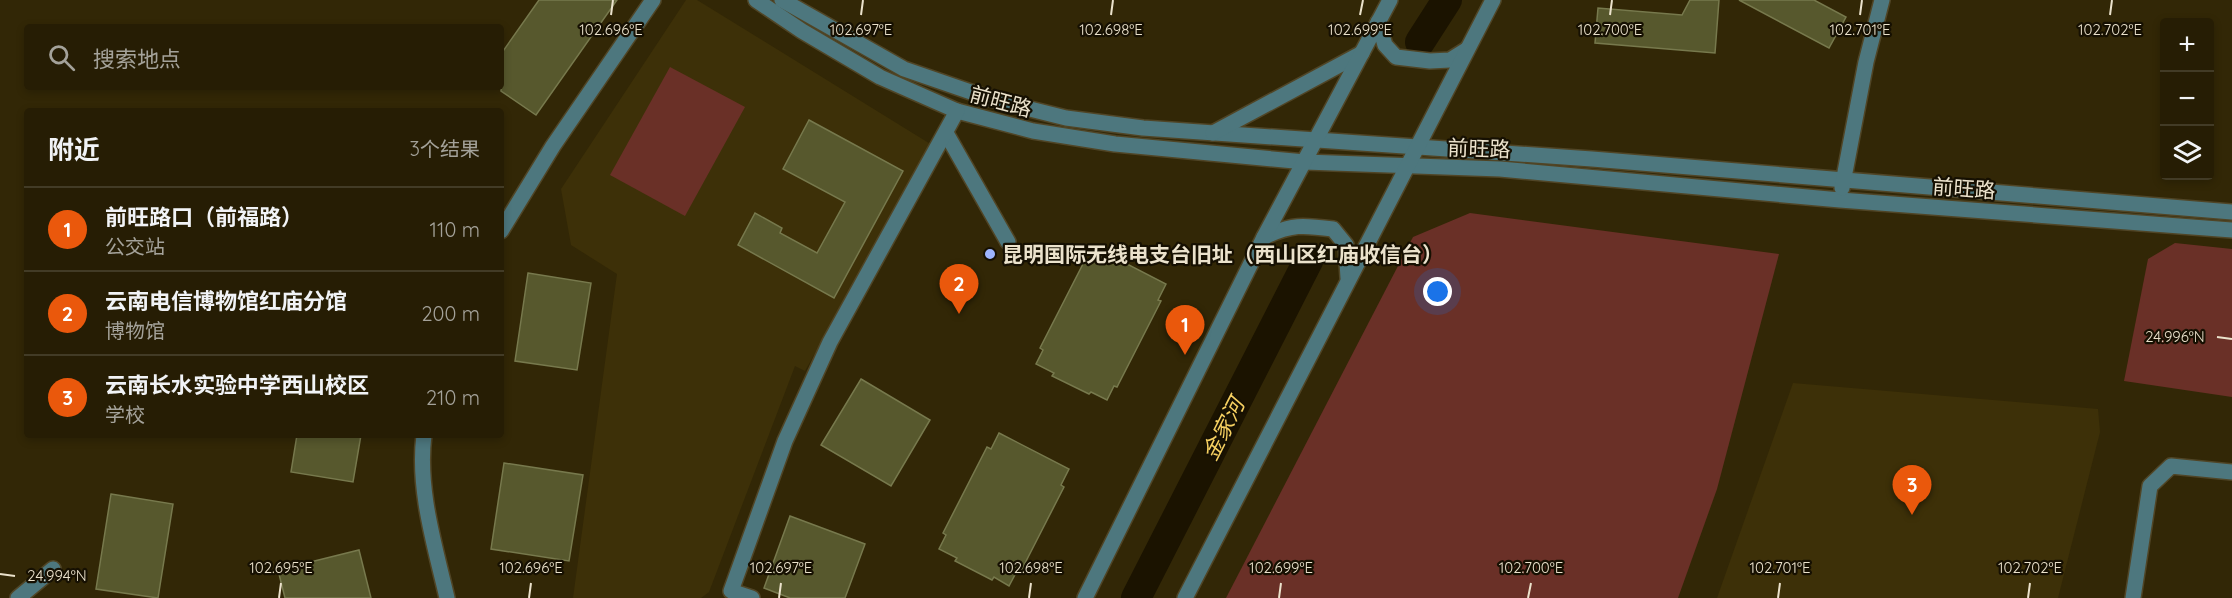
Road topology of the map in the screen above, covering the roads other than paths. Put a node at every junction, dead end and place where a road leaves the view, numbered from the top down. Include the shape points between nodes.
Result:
1 (653, 0) edge
2 (756, 0) edge
3 (782, 0) edge
4 (1390, 0) edge
5 (1493, 0) edge
6 (1882, 0) edge
7 (1378, 22) junction
8 (1466, 50) junction
9 (1362, 53) junction
10 (957, 111) junction
11 (946, 133) junction
12 (1212, 134) junction
13 (1316, 141) junction
14 (1416, 147) junction
15 (1305, 162) junction
16 (1406, 167) junction
17 (1843, 180) junction
18 (1840, 200) junction
19 (2232, 212) edge
20 (504, 226) edge
21 (2232, 230) edge
22 (1264, 237) junction
23 (1008, 242) dead end
24 (1348, 278) junction
25 (424, 438) edge
26 (2232, 472) edge
27 (53, 568) dead end
28 (18, 598) edge
29 (447, 598) edge
30 (752, 598) edge
31 (1085, 598) edge
32 (1185, 598) edge
33 (2133, 598) edge

1 - 20 street via 553,146
2 - 10 street, 前旺路 via 880,76
3 - 12 street, 前旺路 via 904,69 994,100 1066,118
4 - 7 street
5 - 8 street
6 - 17 street
7 - 8 street via 1384,45 1396,57 1450,60
7 - 9 street
8 - 14 street
9 - 12 street
9 - 13 street
10 - 11 street
10 - 15 street, 前旺路 via 1033,131 1115,144
11 - 23 street
11 - 30 street via 830,342 785,441 731,591
12 - 13 street, 前旺路
13 - 14 street, 前旺路
13 - 15 street
14 - 16 street
14 - 17 street, 前旺路
15 - 16 street, 前旺路
15 - 22 street
16 - 18 street, 前旺路 via 1500,169
16 - 24 street
17 - 18 street
17 - 19 street, 前旺路
18 - 21 street, 前旺路
22 - 24 street via 1285,227 1333,229 1346,245
22 - 31 street
24 - 32 street
25 - 29 street via 424,486
26 - 33 street via 2171,466 2150,486
27 - 28 street

